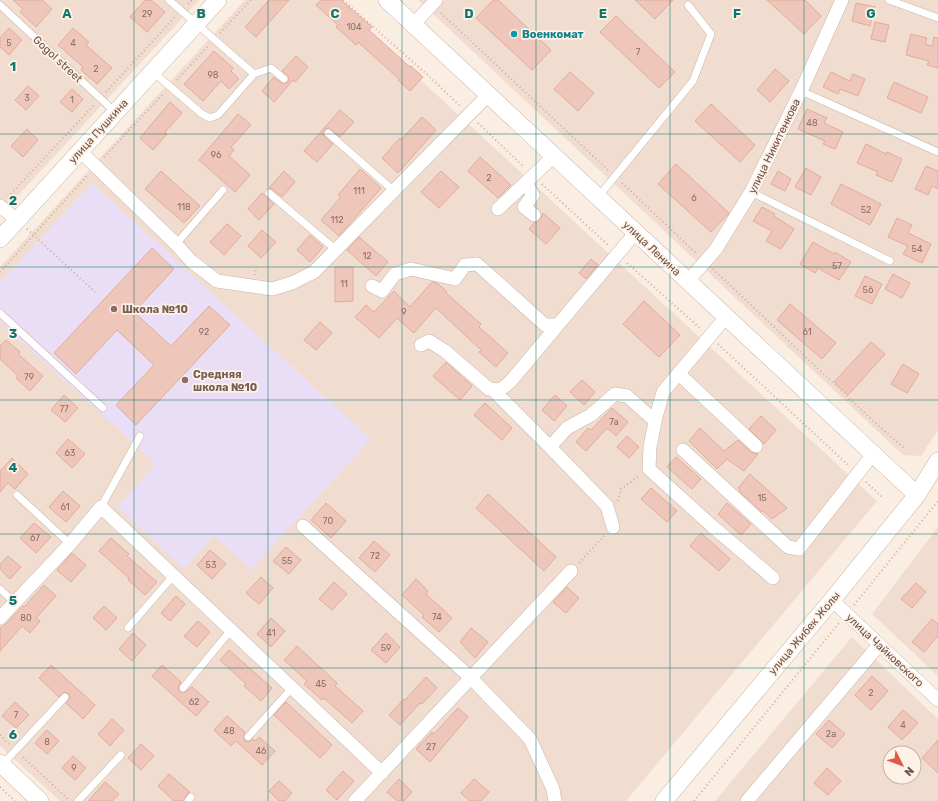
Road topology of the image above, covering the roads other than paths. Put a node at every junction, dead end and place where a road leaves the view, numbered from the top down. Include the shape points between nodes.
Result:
1 (170, 0) edge
2 (218, 0) edge
3 (387, 0) edge
4 (842, 0) edge
5 (889, 0) edge
6 (437, 5) edge
7 (688, 5) dead end
8 (0, 6) edge
9 (938, 18) edge
10 (197, 24) junction
11 (413, 25) junction
12 (153, 72) junction
13 (254, 74) junction
14 (284, 79) dead end
15 (801, 91) junction
16 (488, 95) junction
17 (116, 113) junction
18 (328, 133) dead end
19 (80, 151) junction
20 (938, 152) edge
21 (554, 156) junction
22 (526, 183) junction
23 (223, 190) dead end
24 (394, 191) junction
25 (269, 192) dead end
26 (751, 192) junction
27 (598, 197) junction
28 (0, 206) edge
29 (498, 209) dead end
30 (534, 215) dead end
31 (17, 220) junction
32 (636, 232) junction
33 (0, 239) edge
34 (176, 244) junction
35 (336, 250) junction
36 (890, 261) dead end
37 (688, 281) junction
38 (372, 286) dead end
39 (0, 314) edge
40 (726, 317) junction
41 (558, 325) junction
42 (421, 345) dead end
43 (679, 374) junction
44 (492, 389) junction
45 (103, 408) dead end
46 (655, 421) junction
47 (140, 436) dead end
48 (756, 446) dead end
49 (550, 447) junction
50 (683, 450) dead end
51 (873, 454) junction
52 (936, 470) edge
53 (17, 495) dead end
54 (917, 495) junction
55 (101, 508) junction
56 (303, 526) dead end
57 (613, 527) road end
58 (70, 544) junction
59 (571, 571) road end
60 (173, 576) junction
61 (773, 578) dead end
62 (0, 589) edge
63 (832, 600) junction
64 (15, 603) junction
65 (0, 618) edge
66 (128, 628) dead end
67 (231, 630) junction
68 (879, 645) junction
69 (471, 678) junction
70 (183, 688) dead end
71 (292, 688) junction
72 (65, 697) dead end
73 (938, 700) edge
74 (248, 737) dead end
75 (121, 755) dead end
76 (1, 764) edge
77 (382, 773) junction
78 (40, 801) edge
79 (78, 801) edge
80 (355, 801) edge
81 (555, 801) edge
82 (664, 801) edge
83 (747, 801) edge

1 - 10 lane
2 - 10 street, улица Пушкина
3 - 11 street, улица Ленина
4 - 15 street, улица Никитенкова
5 - 9 lane
6 - 11 street
7 - 27 lane via 711,34 693,81
8 - 17 lane, Gogol street
10 - 12 street, улица Пушкина
10 - 13 lane
11 - 16 street, улица Ленина
12 - 13 lane via 210,118 218,115
12 - 17 street, улица Пушкина
13 - 14 lane via 270,68
15 - 20 lane
15 - 26 street, улица Никитенкова
16 - 21 street, улица Ленина
16 - 24 street
17 - 19 street, улица Пушкина
18 - 24 lane
19 - 31 street, улица Пушкина
19 - 34 street
21 - 22 street
21 - 27 street, улица Ленина
22 - 29 street
22 - 30 street via 533,195 524,207
23 - 34 lane
24 - 35 street
25 - 35 lane
26 - 36 lane
26 - 37 street, улица Никитенкова via 716,250
27 - 32 street, улица Ленина
28 - 31 street
31 - 33 street, улица Пушкина
32 - 37 street, улица Ленина
32 - 41 street
34 - 35 street via 191,261 217,281 272,289 292,284 314,272
37 - 40 street, улица Ленина
38 - 41 street via 382,291 395,274 411,269 455,279 465,265 477,264 546,325
39 - 45 lane
40 - 43 street
40 - 51 street, улица Ленина
41 - 44 street via 510,382 500,390
42 - 44 street via 429,341
43 - 46 street via 663,392
43 - 48 street
44 - 49 street
46 - 49 street via 627,396 615,394 591,415 567,428
46 - 61 street via 649,469
47 - 55 lane
49 - 57 street via 607,506
50 - 51 street via 788,547 799,549
51 - 54 street, улица Ленина
52 - 54 street, улица Жибек Жолы
53 - 58 lane
54 - 63 street, улица Жибек Жолы
55 - 58 street
55 - 60 street
56 - 69 street
58 - 64 street
59 - 69 street
60 - 66 lane
60 - 67 street
62 - 64 lane
63 - 68 street, улица Чайковского
63 - 82 street, улица Жибек Жолы
64 - 65 street
67 - 70 lane
67 - 71 street
68 - 73 street, улица Чайковского
68 - 83 street
69 - 77 street
69 - 81 street via 530,739 553,789
71 - 74 lane
71 - 77 street
72 - 76 lane
75 - 79 lane
76 - 78 street
77 - 80 street

